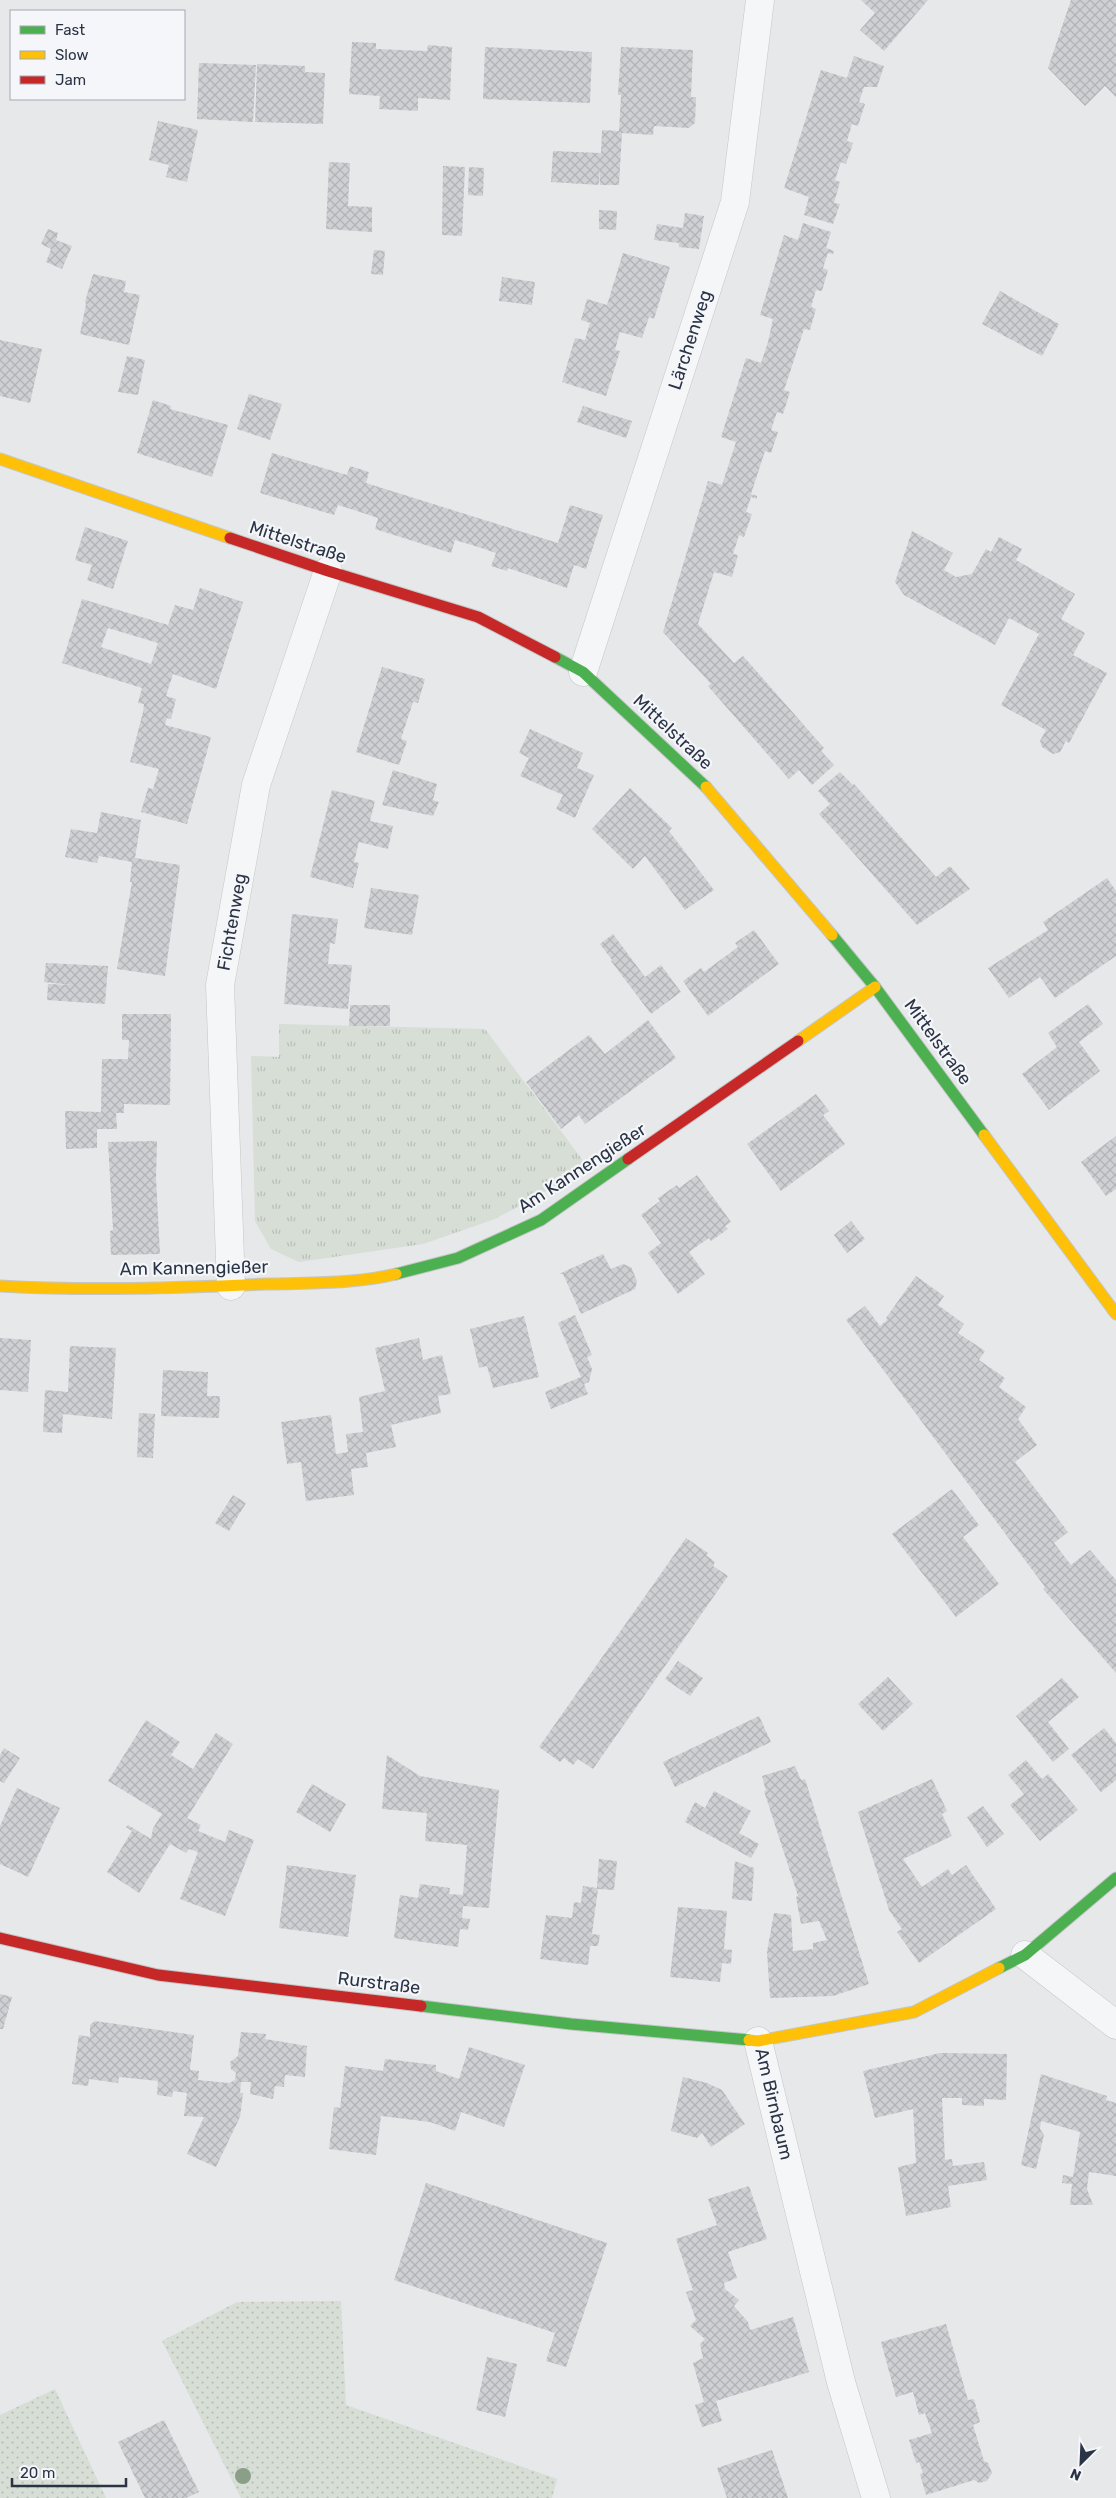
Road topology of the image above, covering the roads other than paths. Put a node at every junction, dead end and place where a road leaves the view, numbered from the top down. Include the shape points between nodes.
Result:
1 (760, 0) edge
2 (0, 459) edge
3 (328, 571) junction
4 (583, 672) junction
5 (875, 987) junction
6 (0, 1286) edge
7 (231, 1286) junction
8 (1116, 1314) edge
9 (1116, 1878) edge
10 (0, 1938) edge
11 (1025, 1956) junction
12 (1116, 2025) edge
13 (758, 2041) junction
14 (876, 2498) edge

1 - 4 street, Lärchenweg via 735,202
2 - 3 street, Mittelstraße
3 - 4 street, Mittelstraße via 478,616
3 - 7 street, Fichtenweg via 256,785 220,986
4 - 5 street, Mittelstraße via 715,795
5 - 7 street, Am Kannengießer via 541,1220 458,1258 370,1280
5 - 8 street, Mittelstraße
6 - 7 street, Am Kannengießer
9 - 11 street, Am Birnbaum
10 - 13 street, Rurstraße via 158,1975 571,2024
11 - 12 street
11 - 13 street, Am Birnbaum via 914,2012
13 - 14 street, Am Birnbaum via 841,2382

